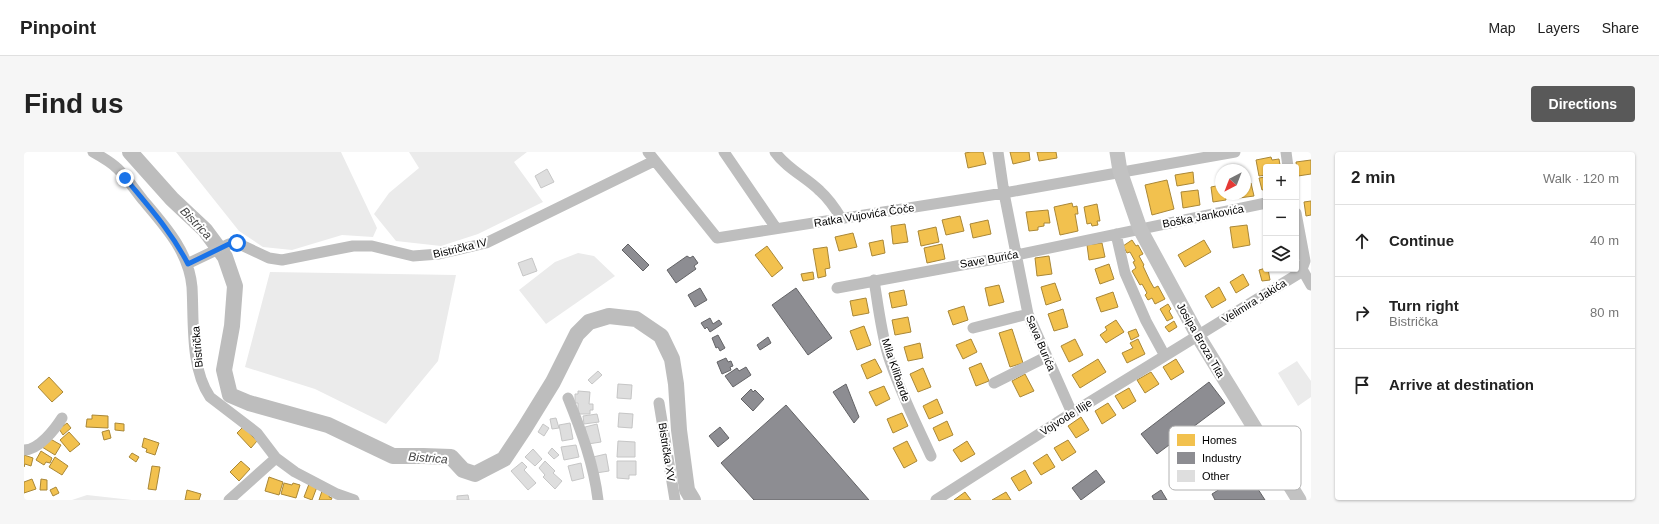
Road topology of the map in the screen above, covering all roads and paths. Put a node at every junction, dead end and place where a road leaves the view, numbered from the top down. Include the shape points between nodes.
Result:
1 (93, 152) edge
2 (724, 152) edge
3 (775, 152) edge
4 (998, 152) edge
5 (1117, 152) edge
6 (1235, 152) edge
7 (1286, 152) edge
8 (651, 156) edge
9 (1288, 164) edge
10 (1120, 171) junction
11 (1004, 193) junction
12 (1263, 204) edge
13 (841, 218) junction
14 (776, 228) junction
15 (1140, 229) junction
16 (1299, 230) edge
17 (1116, 234) junction
18 (1016, 255) junction
19 (188, 264) junction
20 (1302, 269) junction
21 (874, 280) junction
22 (1311, 284) edge
23 (837, 288) dead end
24 (1028, 314) junction
25 (973, 328) dead end
26 (1198, 336) junction
27 (1165, 356) junction
28 (1046, 357) junction
29 (994, 383) dead end
30 (568, 398) dead end
31 (659, 404) dead end
32 (1072, 413) junction
33 (62, 418) dead end
34 (1253, 426) edge
35 (24, 450) edge
36 (931, 456) dead end
37 (276, 458) junction
38 (1293, 490) edge
39 (229, 500) edge
40 (354, 500) edge
41 (598, 500) edge
42 (675, 500) edge
43 (936, 500) edge
44 (1299, 500) edge

1 - 19 street, Bistrička via 119,170 166,227
2 - 14 street
3 - 13 street via 831,201
4 - 11 street, Sava Burića
5 - 10 street, Josipa Broza Tita
6 - 10 street, Ratka Vujovića Čoče
7 - 9 street
8 - 14 street, Ratka Vujovića Čoče via 717,238
8 - 19 street, Bistrička IV via 486,243 439,254 413,256 372,246 354,246 282,260 269,258 237,243 229,244
10 - 11 street, Ratka Vujovića Čoče
10 - 15 street, Josipa Broza Tita
11 - 13 street, Ratka Vujovića Čoče
11 - 18 street, Sava Burića
12 - 15 street, Boška Jankovića
13 - 14 street, Ratka Vujovića Čoče
15 - 17 street, Save Burića
15 - 26 street, Josipa Broza Tita
16 - 20 street via 1305,262
17 - 18 street, Save Burića
17 - 27 street via 1125,273
18 - 21 street, Save Burića
18 - 24 street, Sava Burića
19 - 37 street, Bistrička via 191,275 197,368 205,390 216,403 257,433
20 - 22 street
20 - 26 street, Velimira Jakića via 1298,274
21 - 23 street, Save Burića
21 - 36 street, Mila Kilibarde via 888,355
24 - 25 street
24 - 28 street, Sava Burića
26 - 27 street, Vojvode Ilije
26 - 34 street, Josipa Broza Tita
27 - 32 street, Vojvode Ilije
28 - 29 street
28 - 32 street, Sava Burića
30 - 41 street via 596,483
31 - 42 street, Bistrička XV
32 - 43 street, Vojvode Ilije
33 - 35 street via 38,445
37 - 39 street
37 - 40 street, Bistrička via 294,472
38 - 44 street, Josipa Broza Tita

